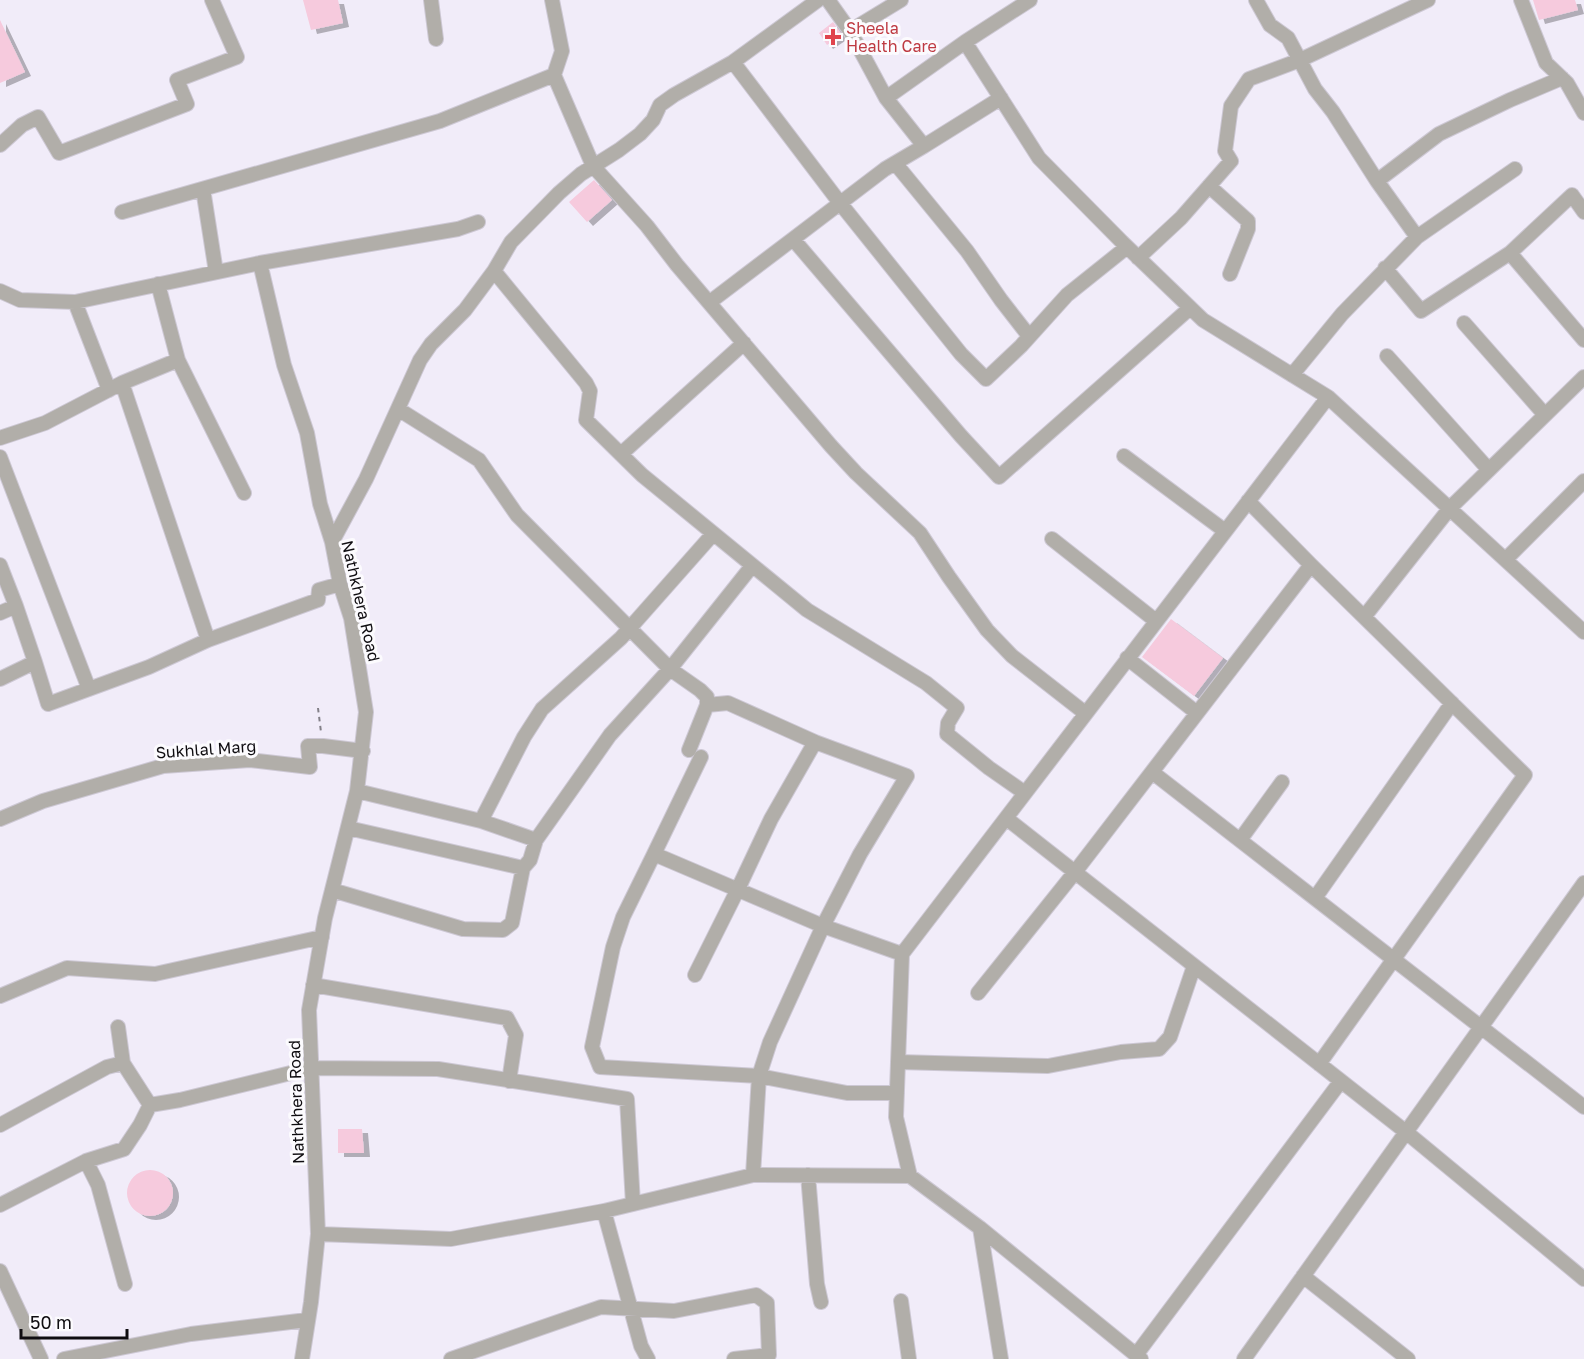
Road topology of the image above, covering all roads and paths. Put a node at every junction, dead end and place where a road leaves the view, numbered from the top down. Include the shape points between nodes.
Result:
1 (212, 0) edge
2 (431, 0) edge
3 (552, 0) edge
4 (818, 0) edge
5 (828, 0) edge
6 (901, 0) edge
7 (1030, 0) edge
8 (1256, 0) edge
9 (1428, 0) edge
10 (1521, 0) edge
11 (1410, 4) edge
12 (850, 31) junction
13 (436, 39) dead end
14 (965, 42) junction
15 (1300, 60) junction
16 (733, 62) junction
17 (554, 75) junction
18 (1562, 78) junction
19 (886, 98) junction
20 (1001, 98) junction
21 (1584, 113) edge
22 (0, 145) edge
23 (924, 146) junction
24 (895, 163) junction
25 (593, 165) junction
26 (1515, 169) dead end
27 (1377, 181) junction
28 (1209, 186) junction
29 (203, 189) junction
30 (840, 203) junction
31 (122, 212) dead end
32 (1584, 212) edge
33 (478, 222) dead end
34 (1417, 237) junction
35 (793, 239) junction
36 (1127, 247) junction
37 (1510, 253) junction
38 (1138, 258) junction
39 (260, 263) junction
40 (1385, 268) junction
41 (494, 271) junction
42 (216, 272) junction
43 (1230, 274) dead end
44 (159, 284) junction
45 (0, 291) edge
46 (75, 302) junction
47 (710, 302) junction
48 (1190, 308) junction
49 (1464, 323) dead end
50 (1029, 336) junction
51 (1584, 340) edge
52 (744, 343) junction
53 (1387, 356) dead end
54 (178, 360) junction
55 (1292, 375) junction
56 (1584, 377) edge
57 (122, 383) junction
58 (109, 390) junction
59 (1328, 398) junction
60 (398, 409) junction
61 (1545, 415) junction
62 (0, 438) edge
63 (621, 454) junction
64 (1124, 456) dead end
65 (0, 457) edge
66 (1489, 470) junction
67 (1584, 481) edge
68 (244, 493) dead end
69 (1248, 501) junction
70 (1450, 508) junction
71 (1225, 531) junction
72 (713, 534) junction
73 (1052, 539) dead end
74 (332, 542) junction
75 (1506, 559) junction
76 (0, 565) edge
77 (752, 566) junction
78 (1311, 566) junction
79 (340, 584) junction
80 (16, 606) junction
81 (0, 613) edge
82 (1364, 617) junction
83 (1156, 621) junction
84 (629, 626) junction
85 (1584, 632) edge
86 (208, 640) junction
87 (1127, 658) junction
88 (35, 662) junction
89 (670, 669) junction
90 (0, 679) edge
91 (89, 689) junction
92 (1452, 703) junction
93 (707, 705) junction
94 (318, 708) dead end
95 (1085, 713) junction
96 (1197, 713) junction
97 (815, 742) junction
98 (323, 746) junction
99 (363, 751) junction
100 (1152, 772) junction
101 (1282, 782) dead end
102 (357, 791) junction
103 (1025, 794) junction
104 (1006, 818) junction
105 (0, 819) edge
106 (480, 821) junction
107 (348, 828) junction
108 (536, 840) junction
109 (1240, 840) junction
110 (654, 854) junction
111 (523, 867) junction
112 (1075, 872) junction
113 (1584, 883) edge
114 (738, 889) junction
115 (332, 890) junction
116 (1315, 898) junction
117 (823, 926) junction
118 (322, 937) junction
119 (902, 954) junction
120 (1394, 959) junction
121 (1194, 966) junction
122 (695, 975) dead end
123 (313, 985) junction
124 (978, 993) dead end
125 (0, 996) edge
126 (118, 1027) dead end
127 (1482, 1027) junction
128 (123, 1062) junction
129 (898, 1062) junction
130 (1319, 1064) junction
131 (311, 1068) junction
132 (759, 1076) junction
133 (509, 1081) junction
134 (1341, 1081) junction
135 (897, 1093) junction
136 (1582, 1100) edge
137 (150, 1105) junction
138 (0, 1125) edge
139 (1406, 1132) junction
140 (86, 1161) junction
141 (753, 1175) junction
142 (808, 1175) junction
143 (910, 1176) junction
144 (633, 1204) junction
145 (0, 1205) edge
146 (604, 1211) junction
147 (980, 1228) junction
148 (318, 1234) junction
149 (0, 1271) edge
150 (1303, 1276) junction
151 (1584, 1280) edge
152 (125, 1284) dead end
153 (901, 1301) dead end
154 (821, 1302) dead end
155 (631, 1308) junction
156 (307, 1320) junction
157 (84, 1357) edge
158 (1139, 1357) edge
159 (1402, 1357) edge
160 (42, 1359) edge
161 (64, 1359) edge
162 (302, 1359) edge
163 (451, 1359) edge
164 (648, 1359) edge
165 (734, 1359) edge
166 (909, 1359) edge
167 (1001, 1359) edge
168 (1244, 1359) edge

1 - 22 street via 237,57 177,80 187,104 59,153 38,117 22,125
2 - 13 street
3 - 17 street via 562,51
4 - 16 street
5 - 12 street
6 - 12 street
7 - 14 street
8 - 15 street via 1270,25 1288,38
9 - 11 street
10 - 18 street via 1546,63
11 - 15 street
12 - 19 street
14 - 19 street
14 - 20 street
15 - 27 street
15 - 28 street via 1249,79 1231,106 1225,151 1231,161
16 - 25 street via 660,105 640,134
16 - 30 street
17 - 25 street
17 - 29 street via 441,121
18 - 21 street
18 - 27 street via 1439,134
19 - 23 street
20 - 23 street
20 - 36 street via 1039,158
23 - 24 street
24 - 30 street
24 - 50 street via 967,251
25 - 41 street via 531,220 511,242
25 - 47 street
26 - 34 street
27 - 34 street
28 - 38 street
28 - 43 street via 1248,221
29 - 31 street
29 - 42 street
30 - 35 street
30 - 50 street via 961,354 986,379
32 - 37 street via 1572,195
33 - 39 street via 458,229
34 - 40 street
35 - 47 street
35 - 48 street via 999,477
36 - 38 street
36 - 50 street via 1067,295
37 - 40 street via 1421,311
37 - 51 street
38 - 48 street
39 - 42 street
39 - 74 street, Nathkhera Road via 284,365 307,433 320,504
40 - 55 street
41 - 60 street via 465,310 431,344
41 - 63 street via 586,383 590,391 586,420
42 - 44 street
44 - 46 street
44 - 54 street
45 - 46 street via 20,300
46 - 58 street
47 - 52 street
48 - 55 street
49 - 61 street
52 - 63 street
52 - 95 street via 856,473 920,533 987,630 1012,656
53 - 66 street
54 - 57 street
54 - 68 street
55 - 59 street
56 - 61 street
57 - 58 street
57 - 86 street
58 - 62 street via 45,423
59 - 69 street
59 - 70 street
60 - 74 street
60 - 84 street via 479,460 517,514
61 - 66 street
63 - 72 street
64 - 71 street
65 - 91 street
66 - 70 street
67 - 75 street
69 - 71 street
69 - 78 street
70 - 75 street
70 - 82 street
71 - 83 street
72 - 77 street
72 - 84 street
73 - 83 street
74 - 79 street, Nathkhera Road
75 - 85 street
76 - 80 street
77 - 89 street
77 - 103 street via 807,610 926,683 957,708 948,723 947,734
78 - 82 street
78 - 96 street
79 - 86 street via 319,590 318,600
79 - 99 street, Nathkhera Road via 351,618 366,712
80 - 81 street
80 - 88 street
82 - 92 street
83 - 87 street
84 - 89 street
84 - 106 street via 621,638 542,710
86 - 91 street
87 - 95 street
87 - 96 street
88 - 90 street
88 - 91 street via 48,704
89 - 93 street via 700,690 707,697
89 - 108 street via 610,735
92 - 116 street
92 - 120 street via 1525,775
93 - 97 street via 728,704
93 - 110 street via 695,754
94 - 98 path
95 - 103 street
96 - 100 street
97 - 114 street via 771,819
97 - 117 street via 907,776
98 - 99 street
98 - 105 street, Sukhlal Marg via 308,746 310,766 250,760 162,766 43,801
99 - 102 street, Nathkhera Road
100 - 109 street
100 - 112 street
101 - 109 street
102 - 106 street
102 - 107 street, Nathkhera Road
103 - 104 street
104 - 112 street
104 - 119 street
106 - 108 street
107 - 111 street
107 - 115 street, Nathkhera Road
108 - 111 street via 530,860
109 - 116 street
110 - 114 street
110 - 132 street via 613,947 592,1047 600,1067
111 - 115 street via 512,923 503,930 463,929
112 - 121 street
112 - 124 street
113 - 127 street
114 - 117 street
114 - 122 street
115 - 118 street, Nathkhera Road
116 - 120 street
117 - 119 street
117 - 132 street via 770,1042
118 - 123 street, Nathkhera Road
118 - 125 street via 155,974 66,968
119 - 129 street
120 - 127 street
120 - 130 street
121 - 129 street via 1170,1037 1159,1049 1048,1066
121 - 130 street
123 - 131 street, Nathkhera Road via 309,1010
123 - 133 street via 507,1017 516,1035
126 - 128 street
127 - 136 street
127 - 139 street
128 - 137 street
128 - 138 street
129 - 135 street
130 - 134 street
131 - 133 street via 438,1070
131 - 137 street
131 - 148 street, Nathkhera Road
132 - 135 street via 846,1093
132 - 141 street
133 - 144 street via 627,1099
134 - 139 street
134 - 158 street
135 - 143 street via 896,1117
137 - 140 street via 124,1149
139 - 150 street
139 - 151 street
140 - 145 street
140 - 152 street via 98,1185
141 - 142 street
141 - 144 street
142 - 143 street
142 - 154 street
143 - 147 street
144 - 146 street
146 - 148 street via 451,1239
146 - 155 street
147 - 158 street
147 - 167 street
148 - 156 street, Nathkhera Road
149 - 160 street
150 - 159 street
150 - 168 street
153 - 166 street
155 - 163 street via 601,1307
155 - 164 street
155 - 165 street via 674,1311 756,1295 767,1303 769,1355
156 - 157 street via 191,1334
156 - 162 street, Nathkhera Road
157 - 161 street

